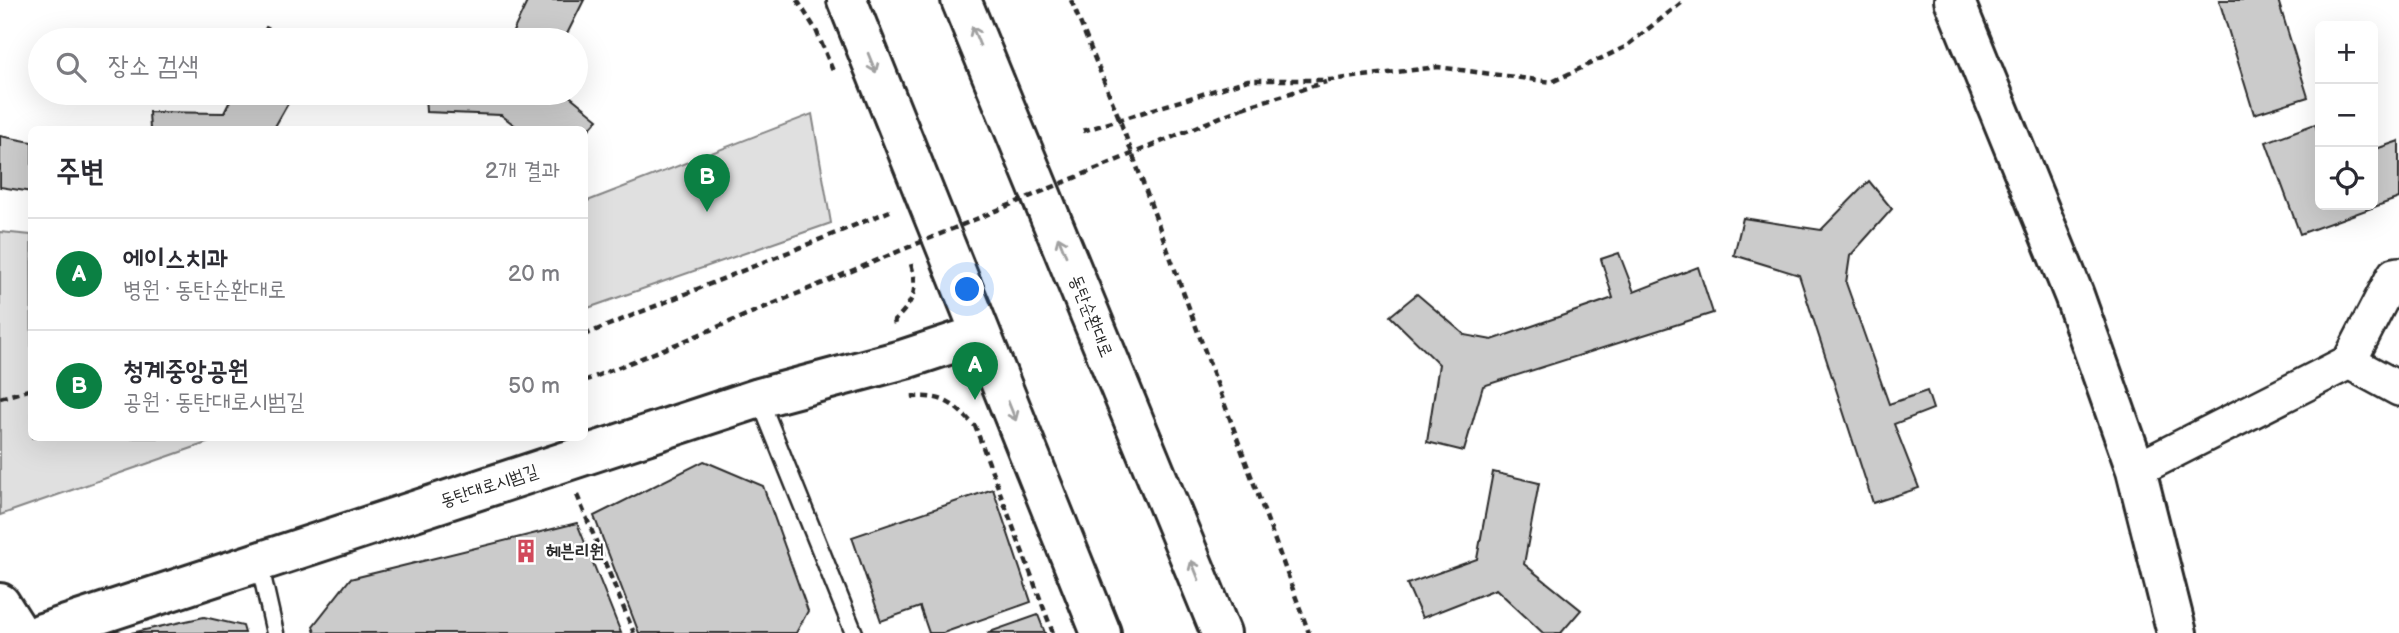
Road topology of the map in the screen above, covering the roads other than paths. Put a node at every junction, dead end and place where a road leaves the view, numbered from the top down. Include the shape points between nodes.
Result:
1 (847, 0) edge
2 (961, 0) edge
3 (1954, 0) edge
4 (2399, 274) edge
5 (981, 334) junction
6 (2349, 362) junction
7 (2399, 389) edge
8 (759, 398) junction
9 (2136, 470) junction
10 (259, 562) junction
11 (0, 603) edge
12 (19, 633) edge
13 (41, 633) edge
14 (275, 633) edge
15 (854, 633) edge
16 (1101, 633) edge
17 (1221, 633) edge
18 (2177, 633) edge

1 -> 5 street
17 -> 2 street, 동탄순환대로
3 - 9 street via 2074,295
4 - 6 street via 2394,275
5 - 8 street, 동탄대로시범길
5 -> 16 street
6 - 7 street
6 - 9 street
8 - 10 street, 동탄대로시범길
8 - 15 lane
9 - 18 street
10 - 13 street, 동탄대로시범길
10 - 14 lane
11 - 12 street

